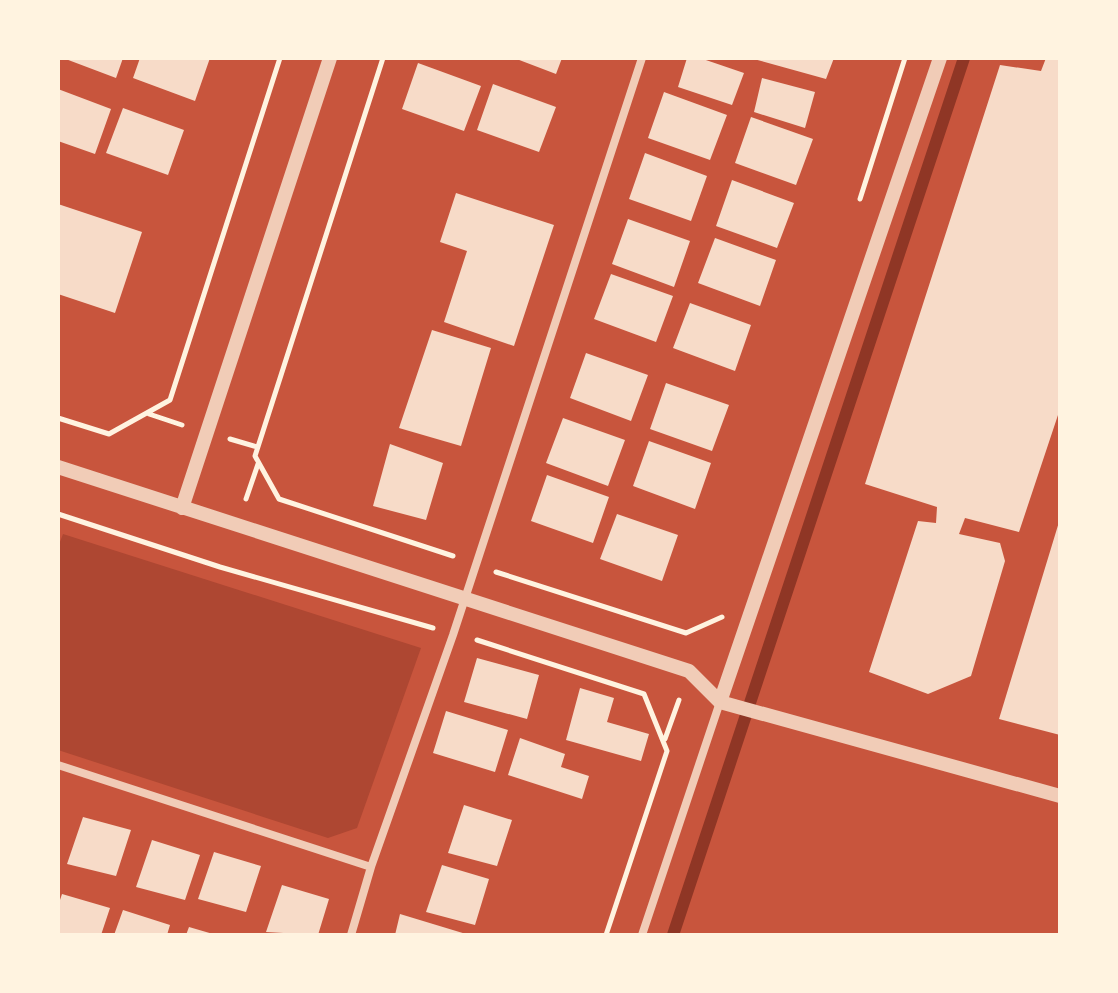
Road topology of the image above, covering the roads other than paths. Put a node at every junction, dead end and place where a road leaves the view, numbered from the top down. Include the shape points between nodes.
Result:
1 (330, 58) edge
2 (642, 58) edge
3 (940, 58) edge
4 (58, 467) edge
5 (182, 508) junction
6 (464, 597) junction
7 (723, 703) junction
8 (58, 765) edge
9 (1060, 796) edge
10 (371, 867) junction
11 (351, 935) edge
12 (642, 935) edge

1 - 5 street
2 - 6 street
3 - 7 street
4 - 5 street
5 - 6 street
6 - 7 street via 689,671
6 - 10 street
7 - 9 street
7 - 12 street
8 - 10 street
10 - 11 street

